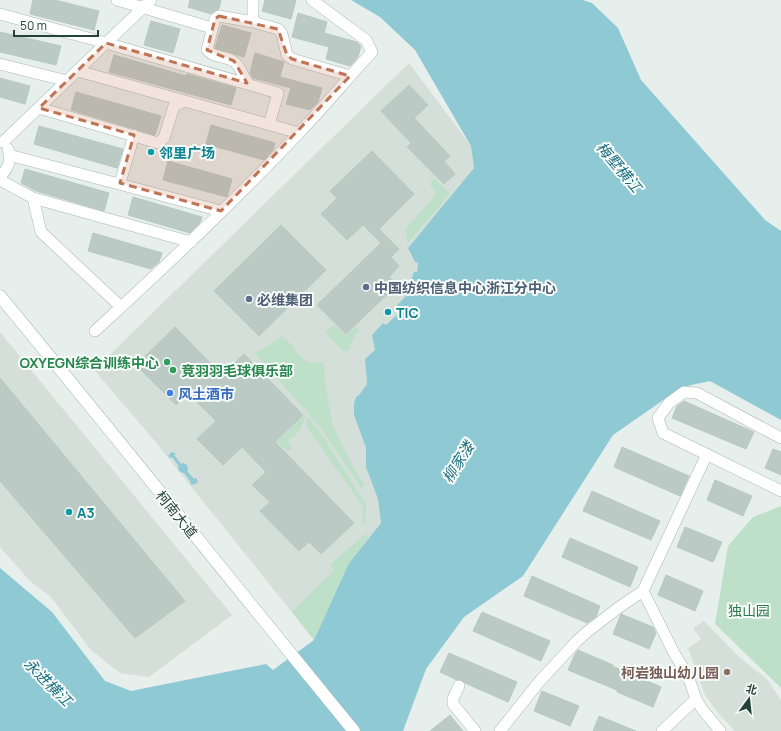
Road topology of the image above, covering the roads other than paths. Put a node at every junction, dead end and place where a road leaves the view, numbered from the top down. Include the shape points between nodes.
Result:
1 (117, 0) edge
2 (252, 0) edge
3 (312, 0) edge
4 (147, 4) edge
5 (0, 14) edge
6 (253, 22) junction
7 (212, 28) junction
8 (106, 43) junction
9 (0, 64) edge
10 (78, 70) junction
11 (350, 76) junction
12 (67, 81) junction
13 (249, 84) junction
14 (184, 101) junction
15 (38, 108) junction
16 (269, 125) junction
17 (298, 133) junction
18 (134, 135) junction
19 (2, 140) edge
20 (10, 154) junction
21 (0, 176) edge
22 (0, 180) edge
23 (120, 183) junction
24 (33, 198) junction
25 (221, 211) junction
26 (191, 242) junction
27 (0, 296) edge
28 (121, 307) junction
29 (95, 331) dead end
30 (781, 438) edge
31 (707, 454) junction
32 (781, 491) edge
33 (643, 591) junction
34 (459, 686) dead end
35 (696, 699) junction
36 (354, 731) edge
37 (475, 731) edge
38 (500, 731) edge
39 (662, 731) edge
40 (720, 731) edge

1 - 4 street
2 - 6 street
3 - 11 street via 366,40 372,52
4 - 7 street
4 - 8 street
5 - 8 street
6 - 7 street via 219,16
6 - 11 street via 278,29 282,34 287,55 292,59
7 - 13 street via 207,50 211,54 234,61
8 - 10 street
8 - 13 street
9 - 12 street
10 - 12 street
10 - 14 street
11 - 17 street
12 - 15 street
13 - 16 street via 278,93
14 - 16 street
14 - 18 street via 174,106 164,138 158,143
15 - 18 street
15 - 19 street
16 - 17 street
17 - 25 street
18 - 23 street
19 - 20 street
20 - 21 street via 7,169
20 - 23 street
22 - 24 street
23 - 25 street
24 - 26 street
24 - 28 street via 41,232
25 - 26 street
26 - 28 street
27 - 36 main road, 柯南大道
28 - 29 street
30 - 31 street via 697,393 684,392 669,403 658,418 663,433
31 - 32 street
31 - 33 street
33 - 35 street via 688,676
33 - 38 street via 577,641 539,682
34 - 37 street via 453,704
35 - 39 street
35 - 40 street

